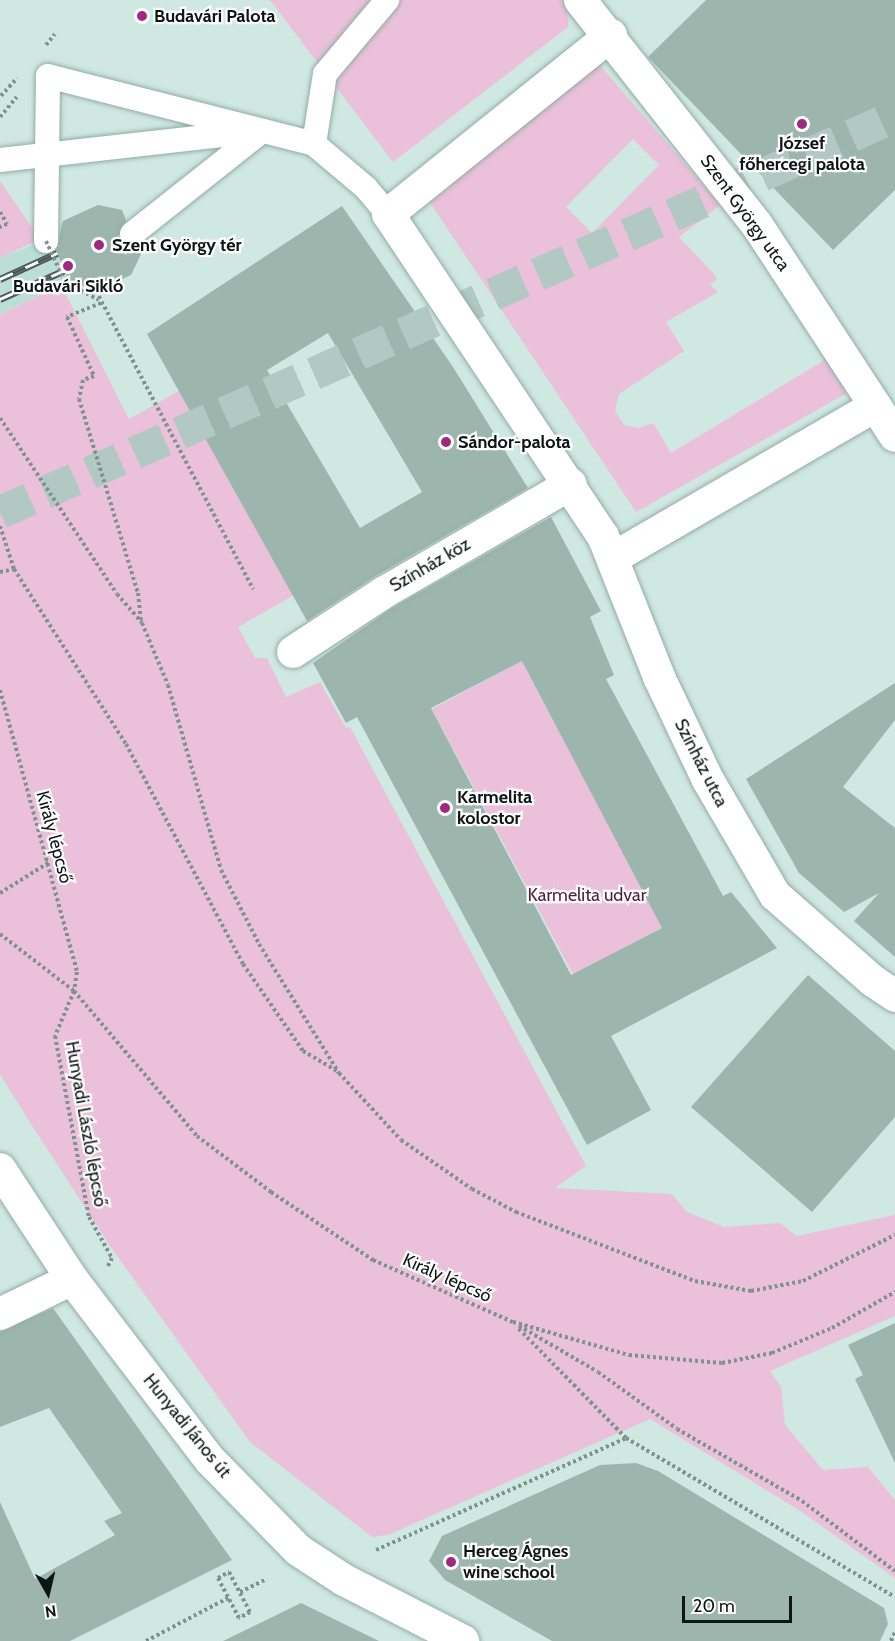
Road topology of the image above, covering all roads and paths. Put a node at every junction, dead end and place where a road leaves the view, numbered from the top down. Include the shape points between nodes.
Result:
1 (387, 0) edge
2 (580, 0) edge
3 (611, 35) junction
4 (262, 131) junction
5 (314, 144) junction
6 (47, 155) junction
7 (0, 160) edge
8 (0, 212) edge
9 (388, 214) junction
10 (0, 227) edge
11 (132, 234) dead end
12 (46, 241) joint
13 (96, 291) dead end
14 (100, 302) junction
15 (875, 406) junction
16 (0, 418) edge
17 (895, 436) edge
18 (571, 484) junction
19 (0, 526) edge
20 (613, 558) junction
21 (14, 569) junction
22 (0, 572) edge
23 (253, 589) dead end
24 (141, 623) junction
25 (293, 652) dead end
26 (0, 690) edge
27 (48, 863) junction
28 (0, 892) edge
29 (0, 934) edge
30 (74, 991) junction
31 (895, 996) edge
32 (339, 1072) junction
33 (0, 1169) edge
34 (895, 1235) edge
35 (112, 1258) dead end
36 (72, 1280) junction
37 (895, 1292) edge
38 (0, 1314) edge
39 (513, 1323) junction
40 (626, 1438) junction
41 (376, 1550) dead end
42 (895, 1571) edge
43 (265, 1580) dead end
44 (240, 1592) junction
45 (895, 1597) edge
46 (228, 1598) junction
47 (895, 1632) edge
48 (146, 1641) edge
49 (463, 1641) edge
50 (891, 1641) edge

1 - 5 street via 325,74
2 - 3 street, Szent György utca
3 - 9 street
3 - 15 street, Szent György utca via 757,225
4 - 5 street
4 - 6 street
4 - 6 street via 48,76
4 - 11 street
5 - 9 street via 366,188
6 - 7 street
6 - 12 street
8 - 10 path via 7,224
9 - 18 street
12 - 14 path, bridge via 65,282
13 - 14 path
14 - 23 path via 128,345
14 - 24 path via 67,317 94,376 83,380 79,399 138,593
15 - 17 street, Szent György utca
15 - 20 street
16 - 24 path via 117,594
18 - 20 street, Színház utca
18 - 25 street, Színház köz via 383,593
19 - 21 path
20 - 31 street, Színház utca via 664,688 708,780 775,895
21 - 22 path
21 - 32 path via 126,744 243,964 303,1051
24 - 32 path via 168,685 221,870 259,944
26 - 27 path, Király lépcső
27 - 28 path
27 - 30 path, Király lépcső via 77,972
29 - 30 path, Király lépcső
30 - 35 path, Hunyadi László lépcső via 56,1036 89,1216
30 - 39 path, Király lépcső via 197,1136 373,1260
32 - 34 path via 401,1140 472,1189 600,1248 694,1281 751,1291 803,1281
33 - 36 street, Hunyadi János út
36 - 38 street
36 - 49 street, Hunyadi János út via 210,1460 298,1550 344,1580
37 - 39 path, Király lépcső via 832,1328 772,1353 722,1363 629,1355
39 - 40 path
39 - 42 path via 597,1372 677,1429 802,1501
40 - 41 path
40 - 45 path
43 - 44 path
44 - 46 path via 229,1572 218,1578
44 - 46 path via 250,1612 239,1618
46 - 48 path
47 - 50 path

